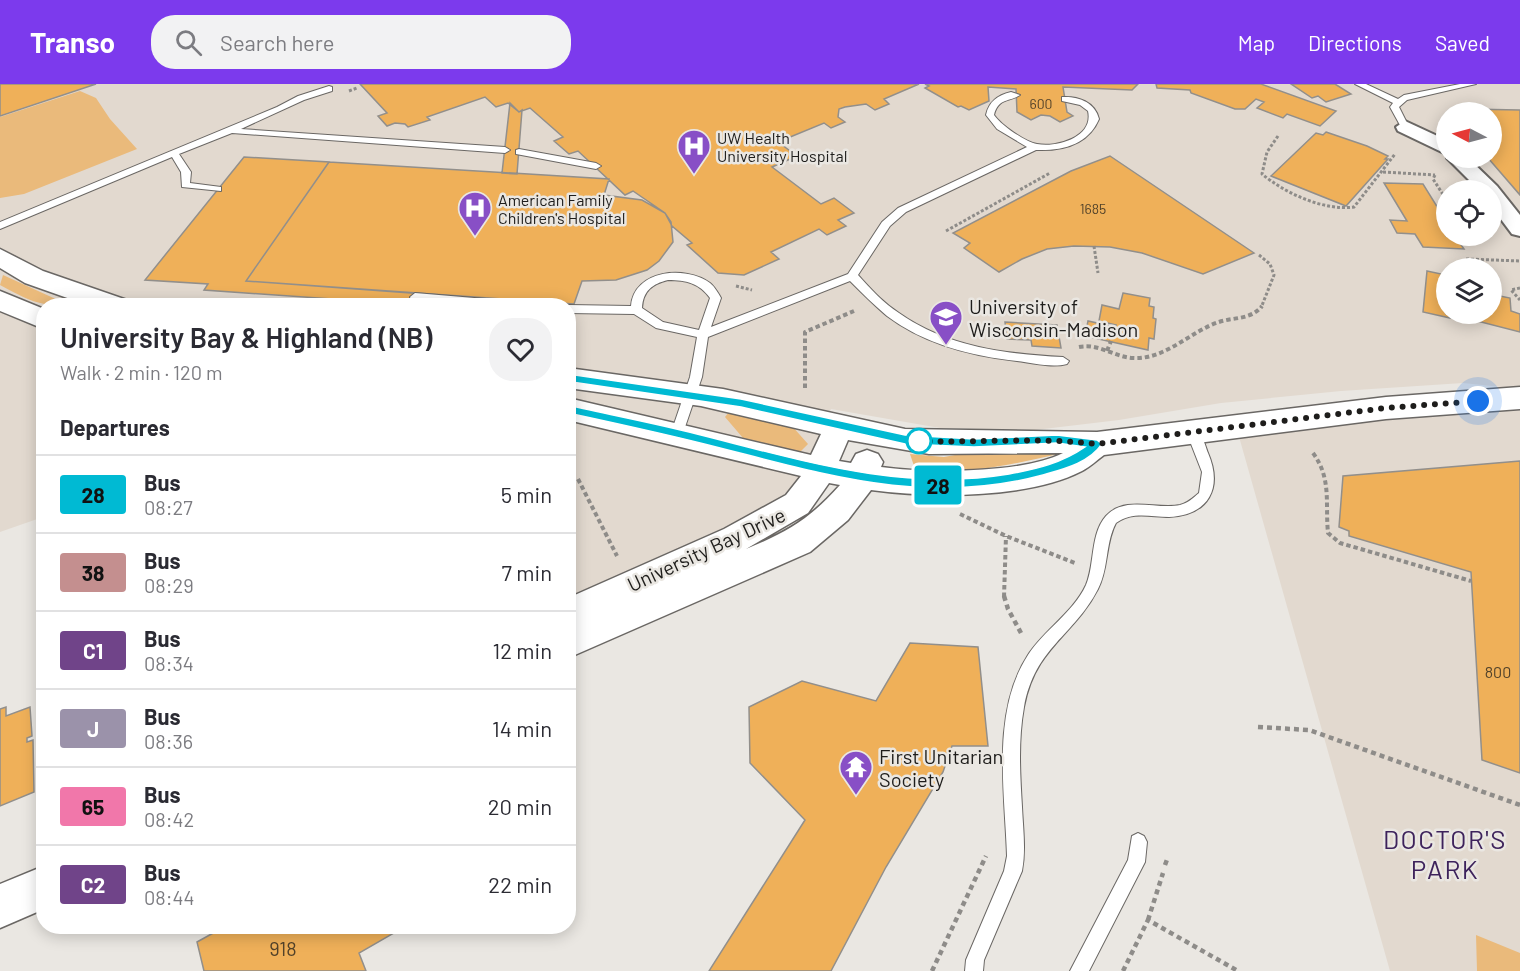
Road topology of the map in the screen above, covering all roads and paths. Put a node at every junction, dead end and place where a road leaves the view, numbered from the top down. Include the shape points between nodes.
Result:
1 (1359, 84) edge
2 (1472, 84) edge
3 (329, 89) dead end
4 (1016, 95) dead end
5 (1065, 99) dead end
6 (1398, 103) junction
7 (1405, 127) joint
8 (229, 130) junction
9 (1278, 136) dead end
10 (1436, 143) edge
11 (1034, 147) junction
12 (505, 150) dead end
13 (519, 152) dead end
14 (174, 153) junction
15 (1395, 154) dead end
16 (596, 166) dead end
17 (1468, 168) edge
18 (1382, 172) junction
19 (1050, 174) dead end
20 (1435, 175) dead end
21 (1480, 180) edge
22 (218, 189) dead end
23 (1502, 205) edge
24 (0, 226) edge
25 (1520, 229) edge
26 (946, 231) dead end
27 (1094, 246) dead end
28 (1259, 255) dead end
29 (0, 257) edge
30 (1502, 260) edge
31 (1520, 261) edge
32 (1098, 273) dead end
33 (852, 276) junction
34 (728, 282) dead end
35 (1520, 288) edge
36 (758, 290) dead end
37 (94, 298) edge
38 (0, 300) edge
39 (1520, 300) edge
40 (877, 301) junction
41 (576, 309) edge
42 (636, 310) junction
43 (36, 316) edge
44 (703, 335) junction
45 (1111, 341) dead end
46 (1107, 351) junction
47 (1063, 361) joint
48 (576, 379) edge
49 (690, 394) junction
50 (804, 395) dead end
51 (1520, 398) edge
52 (576, 411) edge
53 (840, 425) junction
54 (1192, 431) junction
55 (677, 433) junction
56 (871, 434) junction
57 (1097, 444) junction
58 (1313, 453) dead end
59 (821, 470) junction
60 (578, 479) dead end
61 (861, 479) junction
62 (959, 514) dead end
63 (1006, 537) junction
64 (619, 561) dead end
65 (1081, 565) dead end
66 (1471, 581) dead end
67 (576, 611) edge
68 (1023, 635) dead end
69 (576, 639) edge
70 (1258, 727) dead end
71 (1520, 805) edge
72 (1138, 842) dead end
73 (1168, 857) dead end
74 (36, 890) edge
75 (0, 906) edge
76 (1148, 920) junction
77 (974, 971) edge
78 (1080, 971) edge
79 (1123, 971) edge
80 (1238, 971) edge

1 - 6 lane
2 - 6 lane via 1404,98
3 - 8 lane
4 - 11 lane via 995,102 990,115 999,127
5 - 11 lane via 1089,106 1093,127 1073,143
6 - 7 lane via 1394,107
7 - 10 street
8 - 12 lane
8 - 14 lane
9 - 18 path via 1267,152 1262,174 1278,186 1322,203 1337,208 1354,207
11 - 33 lane via 902,210 886,224
13 - 16 lane
14 - 22 lane via 186,172 184,185
14 - 24 lane
15 - 18 path
17 - 21 street
18 - 20 path
19 - 26 path
23 - 25 street
27 - 32 path
28 - 46 path via 1273,267 1275,279 1266,306 1257,313 1223,320 1149,356 1130,359
29 - 37 street via 34,277
30 - 31 path
33 - 40 lane
33 - 44 lane
34 - 36 path
35 - 39 path via 1511,290
38 - 43 street
40 - 47 lane via 910,326 958,345 1015,359
40 - 50 path via 805,332
41 - 42 lane
42 - 44 lane via 660,326
42 - 44 lane via 637,295 651,282 673,276 696,279 712,290 716,298
44 - 49 lane
45 - 46 path
46 - 47 path via 1082,345
48 - 49 street
49 - 53 street
49 - 55 lane
51 - 54 street via 1386,408
52 - 55 street
53 - 56 street
53 - 59 street, University Bay Drive
54 - 57 street
54 - 77 lane via 1208,471 1206,493 1184,510 1127,510 1112,518 1094,584 1083,603 1032,661 1023,679 1014,739 1016,856
55 - 59 street
56 - 57 street via 942,443 1057,439
56 - 61 street, University Bay Drive
57 - 61 street via 1071,463 980,483 919,484
58 - 66 path via 1328,474 1328,533 1340,543
59 - 61 street
59 - 67 street, University Bay Drive via 797,504 766,524
60 - 64 path
61 - 69 street, University Bay Drive via 836,511 798,542
62 - 63 path
63 - 65 path
63 - 68 path via 1004,597 1008,616
70 - 71 path via 1309,730
72 - 78 lane via 1136,862
73 - 76 path
74 - 75 street
76 - 79 path
76 - 80 path

